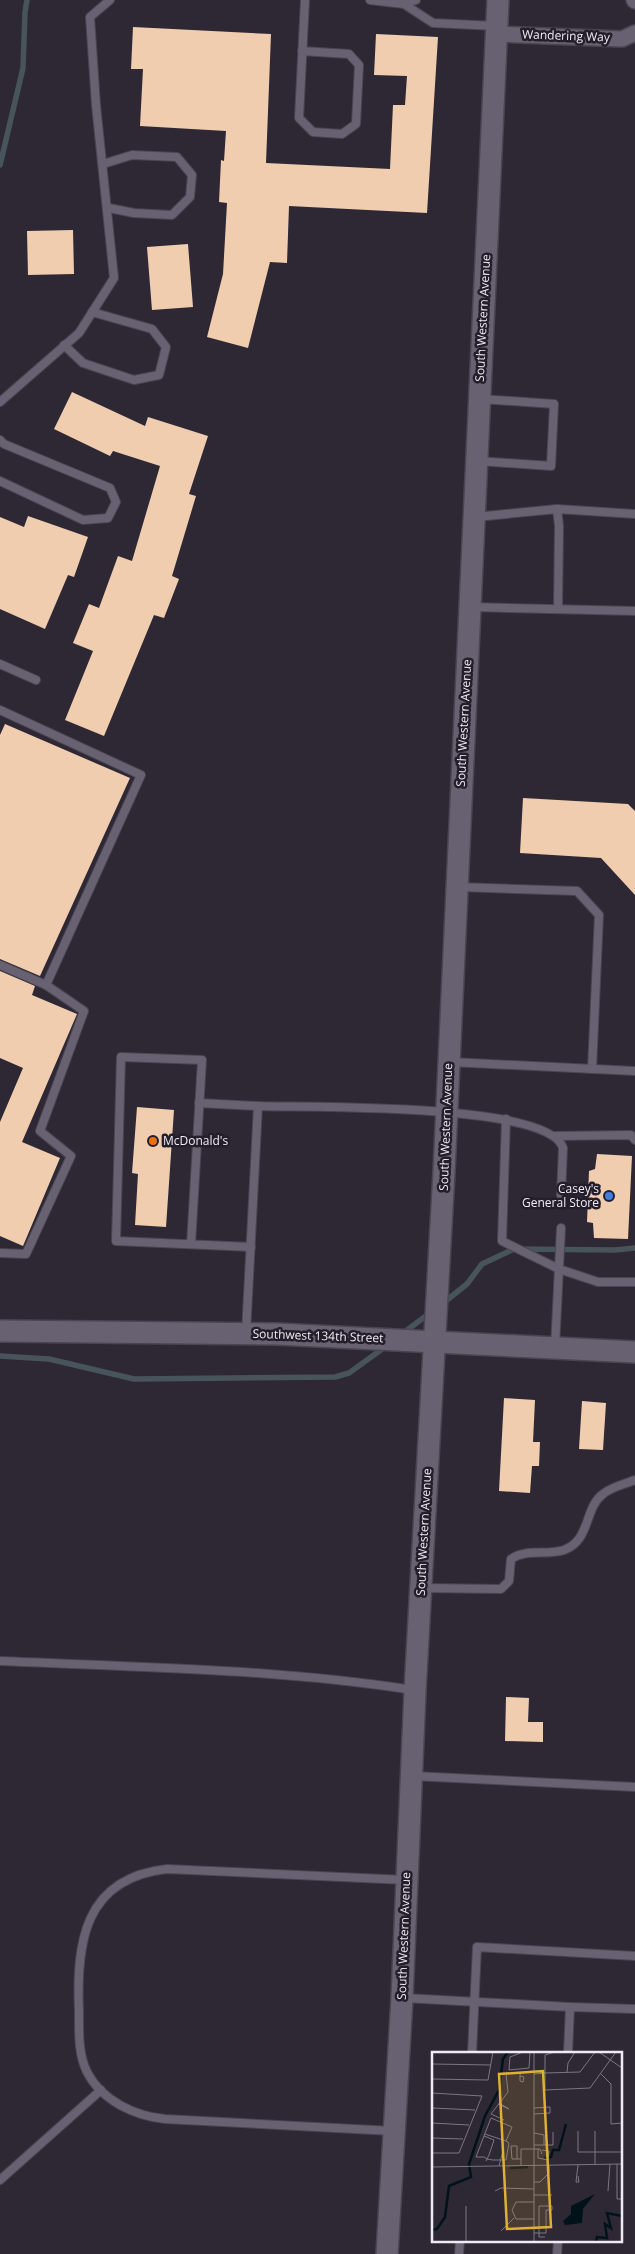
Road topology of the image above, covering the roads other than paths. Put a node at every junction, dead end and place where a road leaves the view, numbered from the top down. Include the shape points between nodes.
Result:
1 (110, 0) edge
2 (304, 0) edge
3 (370, 0) edge
4 (416, 0) edge
5 (498, 0) edge
6 (404, 4) junction
7 (496, 30) junction
8 (635, 33) edge
9 (302, 51) junction
10 (103, 164) junction
11 (108, 208) junction
12 (92, 312) junction
13 (64, 346) junction
14 (480, 399) junction
15 (0, 402) edge
16 (0, 440) edge
17 (476, 461) junction
18 (0, 481) edge
19 (557, 509) junction
20 (635, 514) edge
21 (474, 517) junction
22 (470, 607) junction
23 (558, 609) junction
24 (635, 611) edge
25 (0, 664) edge
26 (36, 680) dead end
27 (0, 710) edge
28 (457, 887) junction
29 (0, 965) edge
30 (46, 985) junction
31 (449, 1062) junction
32 (592, 1069) junction
33 (635, 1071) edge
34 (200, 1103) junction
35 (258, 1106) junction
36 (447, 1112) junction
37 (506, 1119) junction
38 (554, 1136) junction
39 (635, 1140) edge
40 (561, 1195) dead end
41 (561, 1228) dead end
42 (191, 1244) junction
43 (251, 1247) junction
44 (0, 1253) edge
45 (559, 1269) junction
46 (635, 1282) edge
47 (0, 1331) edge
48 (246, 1333) junction
49 (436, 1341) junction
50 (555, 1347) junction
51 (635, 1352) edge
52 (635, 1480) edge
53 (421, 1588) junction
54 (0, 1661) edge
55 (415, 1691) junction
56 (411, 1776) junction
57 (635, 1787) edge
58 (406, 1880) junction
59 (635, 1956) edge
60 (402, 1998) junction
61 (474, 2002) junction
62 (570, 2007) junction
63 (635, 2009) edge
64 (472, 2052) edge
65 (568, 2052) edge
66 (101, 2090) junction
67 (394, 2131) junction
68 (0, 2180) edge
69 (387, 2254) edge

1 - 10 lane via 90,17
2 - 9 lane
3 - 6 lane
4 - 6 lane
5 - 7 main road, South Western Avenue
6 - 7 lane via 433,23
7 - 8 street, Wandering Way via 622,39
7 - 14 main road, South Western Avenue
9 - 9 lane via 299,118 313,132 342,134 356,124 359,65 349,54
10 - 11 lane
10 - 11 lane via 132,155 177,157 192,175 190,197 172,215
11 - 12 lane via 114,278
12 - 13 lane
12 - 13 lane via 152,329 166,348 159,375 134,380 83,363
13 - 15 lane
14 - 17 main road, South Western Avenue
14 - 17 lane via 554,404 551,466
16 - 18 lane via 110,488 116,502 108,518 83,520
17 - 21 main road, South Western Avenue
19 - 20 lane
19 - 21 lane
19 - 23 lane
21 - 22 main road, South Western Avenue
22 - 23 lane
22 - 28 main road, South Western Avenue
23 - 24 lane
25 - 26 lane
27 - 30 lane via 141,775
28 - 31 main road, South Western Avenue
28 - 32 lane via 577,891 599,915
29 - 30 lane
30 - 44 lane via 84,1011 40,1131 71,1156 26,1254
31 - 32 lane
31 - 36 main road, South Western Avenue
32 - 33 lane
34 - 35 lane
34 - 42 lane
34 - 42 lane via 202,1060 122,1057 116,1241
35 - 36 lane
35 - 43 lane
36 - 37 lane
36 - 49 main road, South Western Avenue
37 - 38 lane via 525,1123
37 - 45 lane via 502,1242
38 - 39 lane via 631,1136
38 - 40 lane via 563,1148
41 - 45 lane
42 - 43 lane
43 - 48 lane
45 - 46 lane via 598,1282
45 - 50 lane
47 - 48 main road, Southwest 134th Street
48 - 49 main road, Southwest 134th Street
49 - 50 main road, Southwest 134th Street
49 - 53 main road, South Western Avenue
50 - 51 main road, Southwest 134th Street
52 - 53 lane via 602,1494 582,1536 564,1550 519,1553 511,1559 509,1582 501,1589
53 - 55 main road, South Western Avenue
54 - 55 lane via 342,1679
55 - 56 main road, South Western Avenue
56 - 57 lane
56 - 58 main road, South Western Avenue
58 - 60 main road, South Western Avenue
58 - 66 lane via 167,1869 148,1871 122,1884 90,1917 83,1933 80,1958 82,2060 87,2074
59 - 61 lane via 477,1947
60 - 61 lane
60 - 67 main road, South Western Avenue
61 - 62 lane
61 - 64 lane
62 - 63 lane
62 - 65 lane
66 - 67 lane via 114,2102 153,2118
66 - 68 lane
67 - 69 main road, South Western Avenue

